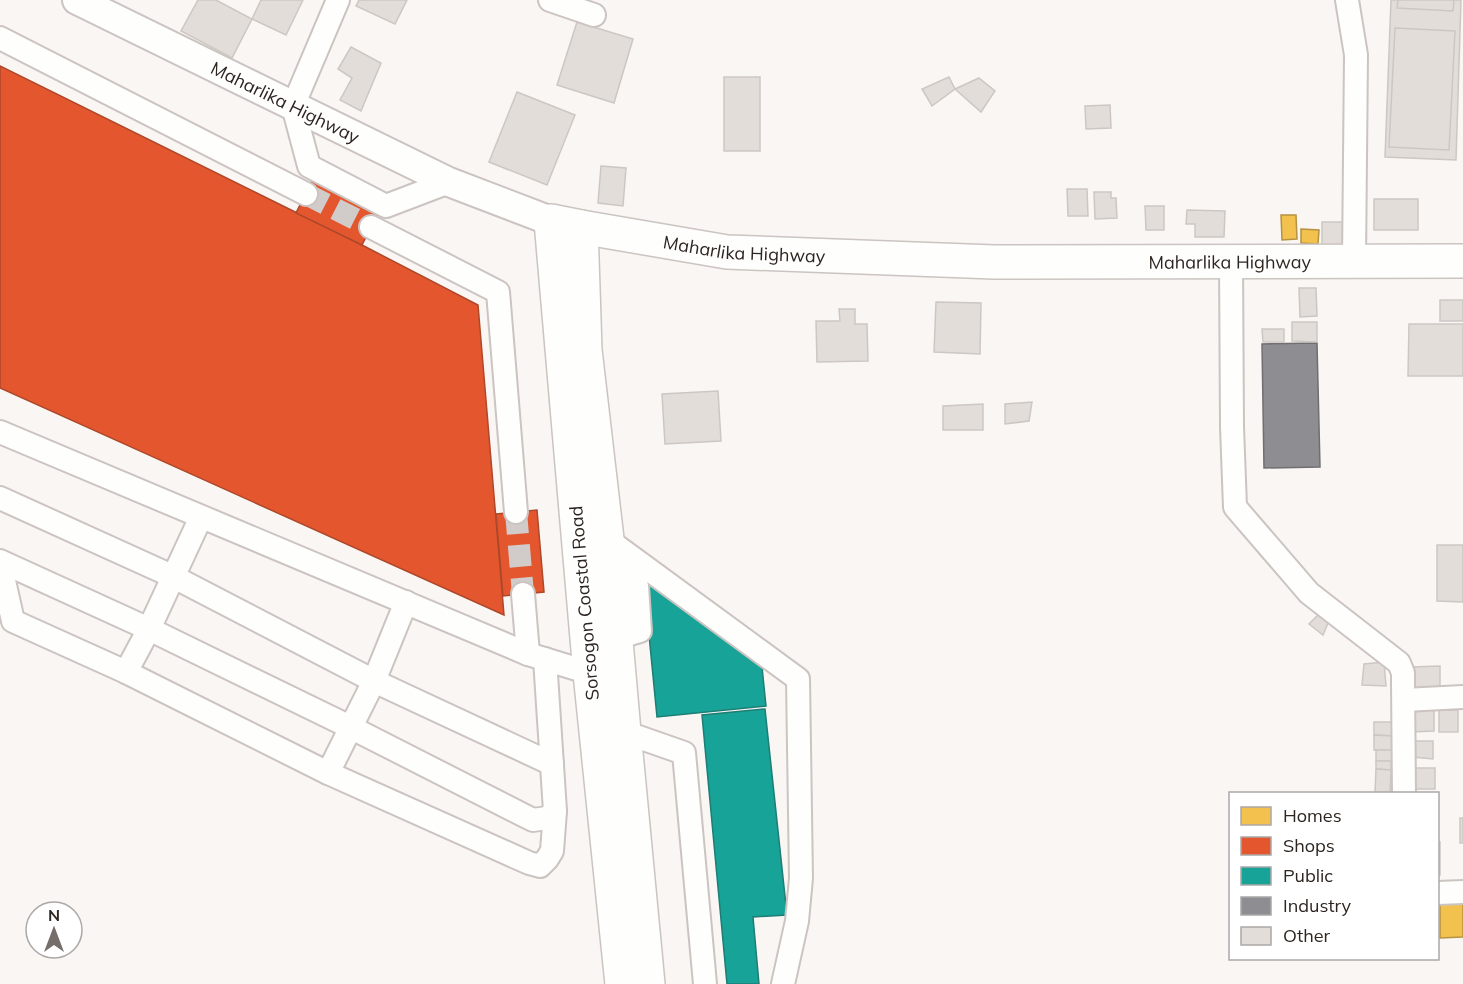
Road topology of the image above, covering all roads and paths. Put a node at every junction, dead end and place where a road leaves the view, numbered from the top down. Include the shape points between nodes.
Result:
1 (77, 0) edge
2 (338, 0) edge
3 (550, 0) edge
4 (1347, 0) edge
5 (594, 15) dead end
6 (0, 38) edge
7 (293, 106) junction
8 (450, 182) junction
9 (306, 194) tunnel mouth
10 (566, 224) junction
11 (371, 227) tunnel mouth
12 (1231, 261) junction
13 (1354, 261) junction
14 (1463, 261) edge
15 (0, 432) edge
16 (0, 498) edge
17 (516, 512) tunnel mouth
18 (201, 517) junction
19 (608, 554) junction
20 (0, 562) edge
21 (172, 576) junction
22 (523, 594) tunnel mouth
23 (406, 602) junction
24 (148, 629) junction
25 (537, 656) junction
26 (126, 672) junction
27 (590, 673) junction
28 (374, 681) junction
29 (1463, 697) edge
30 (1404, 700) junction
31 (350, 727) junction
32 (624, 732) junction
33 (552, 764) junction
34 (328, 773) junction
35 (1404, 792) edge
36 (555, 811) junction
37 (1463, 892) edge
38 (1439, 893) edge
39 (622, 984) edge
40 (648, 984) edge
41 (705, 984) edge
42 (783, 984) edge

1 - 7 main road, Maharlika Highway
2 - 7 street
3 - 5 street
4 - 13 street via 1356,55
6 - 9 street
7 - 8 main road, Maharlika Highway
7 - 8 street via 309,166 386,206
8 - 10 main road, Maharlika Highway
10 - 12 highway, Maharlika Highway via 727,252 994,262
10 - 19 highway, Sorsogon Coastal Road
10 - 27 highway, Sorsogon Coastal Road
11 - 17 street via 498,292
12 - 13 highway, Maharlika Highway
12 - 30 street via 1235,507 1309,593 1399,663
13 - 14 highway, Maharlika Highway
15 - 18 street
16 - 21 street
18 - 21 street
18 - 23 street
19 - 32 highway, Sorsogon Coastal Road
19 - 42 street via 798,679 801,878 797,921
20 - 24 street
20 - 26 street via 13,621
21 - 24 street
21 - 28 street
22 - 25 street
23 - 25 street
23 - 28 street
24 - 26 street
24 - 31 street
25 - 27 street
25 - 33 street
26 - 34 street
27 - 39 highway, Sorsogon Coastal Road
28 - 31 street
28 - 33 street
29 - 30 street
30 - 35 street
31 - 34 street
31 - 36 street via 533,820 547,818
32 - 40 highway, Sorsogon Coastal Road
32 - 41 street via 684,753
33 - 36 street
34 - 36 street via 540,866 552,851
37 - 38 street

